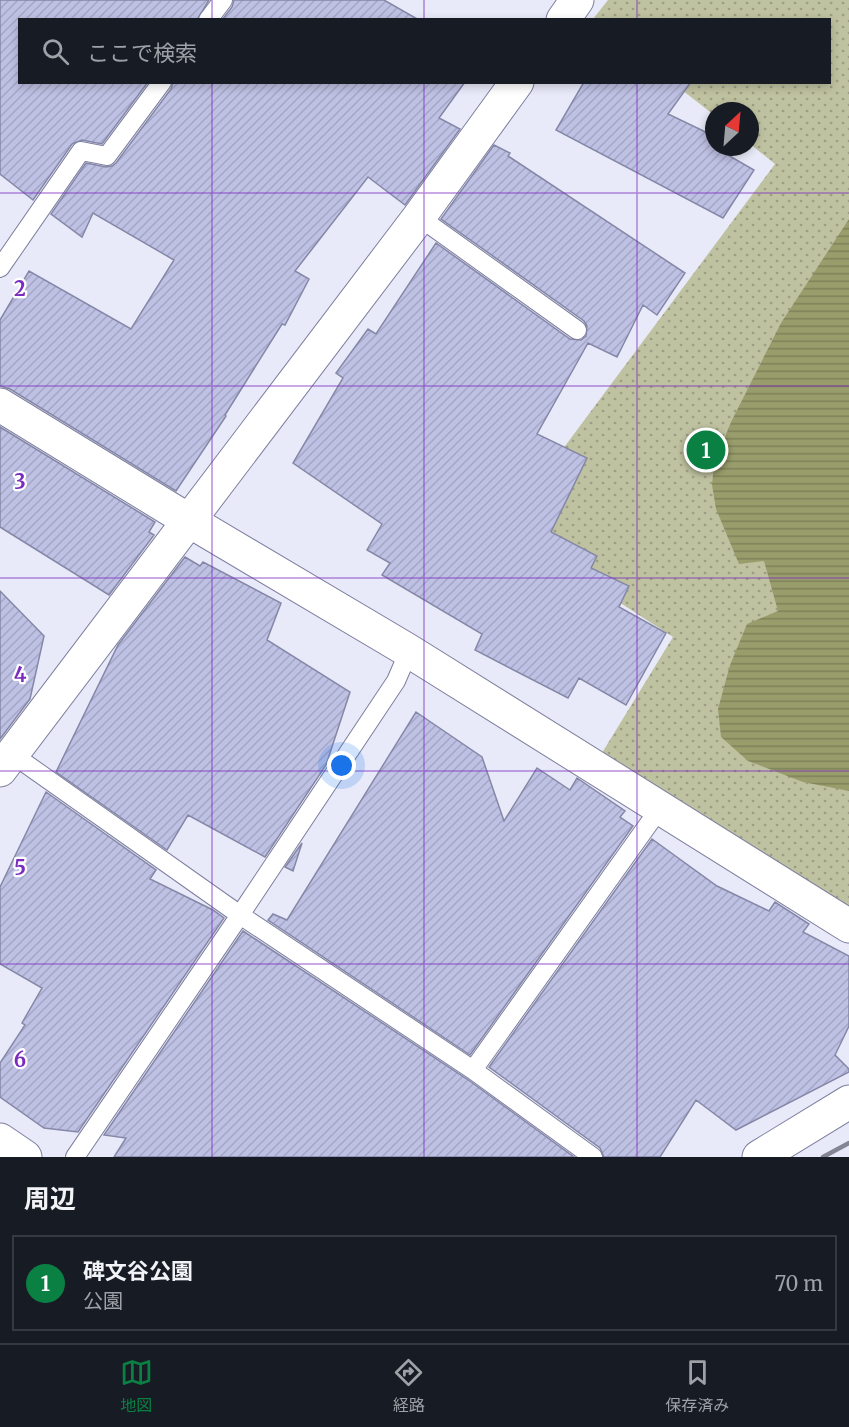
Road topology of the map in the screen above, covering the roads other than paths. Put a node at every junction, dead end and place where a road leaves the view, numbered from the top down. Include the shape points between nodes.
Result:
1 (223, 0) edge
2 (577, 0) edge
3 (210, 18) edge
4 (564, 18) edge
5 (161, 84) edge
6 (516, 84) edge
7 (419, 217) junction
8 (0, 268) edge
9 (577, 330) dead end
10 (0, 405) edge
11 (188, 520) junction
12 (409, 651) junction
13 (6, 762) edge
14 (660, 808) junction
15 (240, 915) junction
16 (849, 926) edge
17 (473, 1070) junction
18 (849, 1102) edge
19 (0, 1140) edge
20 (25, 1157) edge
21 (75, 1157) edge
22 (593, 1157) edge
23 (759, 1157) edge

1 - 3 lane
2 - 4 street
5 - 8 lane via 107,156 81,151
6 - 7 street
7 - 9 lane
7 - 11 street
10 - 11 street
11 - 12 street
11 - 13 street
12 - 14 street
12 - 15 lane via 396,681
13 - 15 lane
14 - 16 street
14 - 17 lane
15 - 17 lane
15 - 21 lane
17 - 22 lane
18 - 23 street
19 - 20 street

